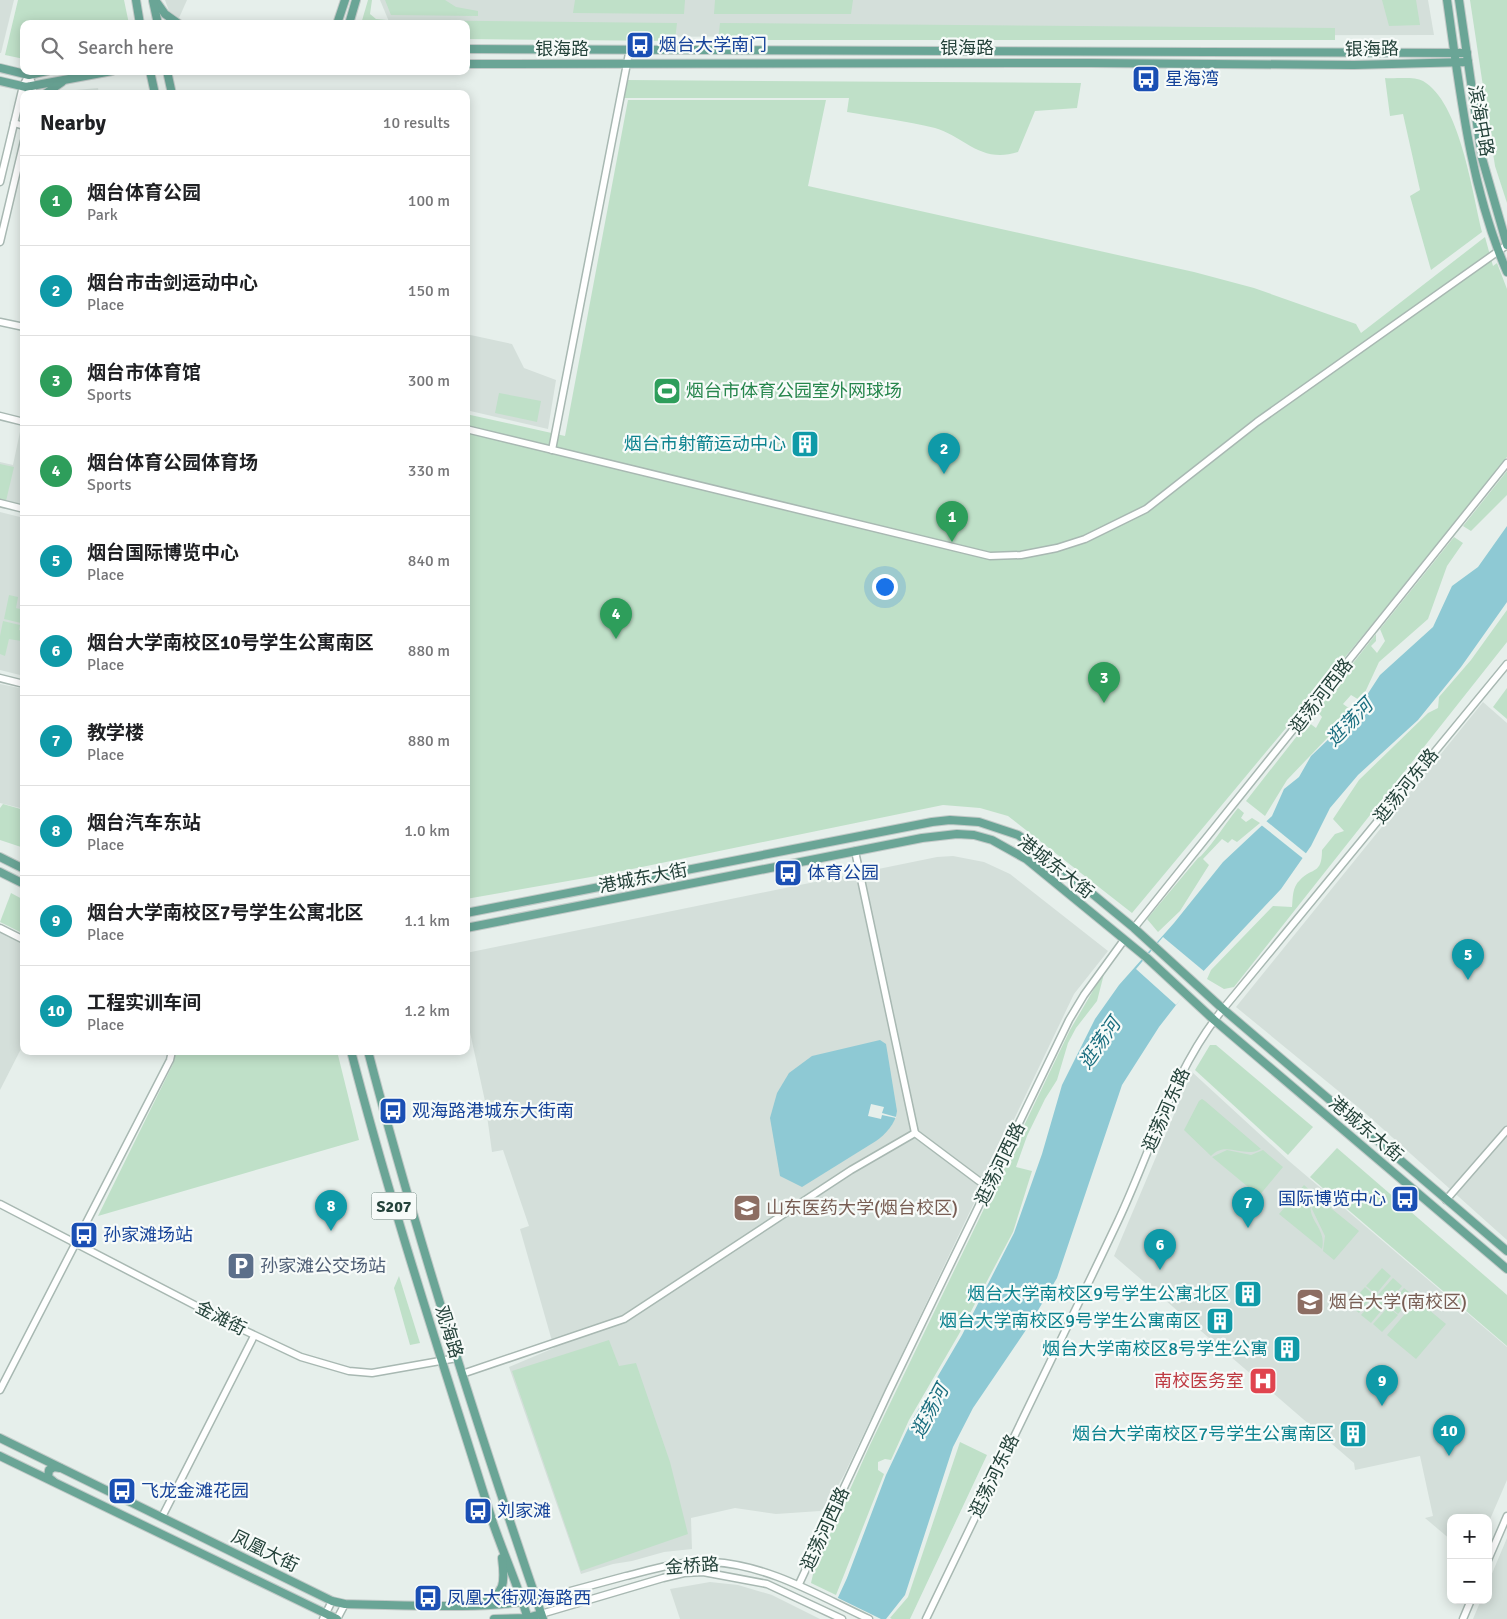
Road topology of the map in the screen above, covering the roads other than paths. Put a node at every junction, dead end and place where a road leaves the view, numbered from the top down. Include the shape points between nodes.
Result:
1 (136, 0) edge
2 (154, 0) edge
3 (345, 0) edge
4 (356, 0) edge
5 (1447, 0) edge
6 (1459, 0) edge
7 (139, 20) edge
8 (157, 20) edge
9 (173, 20) edge
10 (339, 20) edge
11 (350, 20) edge
12 (630, 48) junction
13 (470, 49) edge
14 (1467, 53) junction
15 (1454, 54) junction
16 (1456, 62) junction
17 (1468, 62) junction
18 (470, 64) edge
19 (627, 64) junction
20 (0, 68) edge
21 (20, 73) edge
22 (29, 75) joint
23 (91, 75) edge
24 (151, 75) edge
25 (168, 75) edge
26 (64, 80) junction
27 (0, 81) edge
28 (22, 86) junction
29 (21, 90) edge
30 (33, 90) edge
31 (51, 90) edge
32 (154, 90) edge
33 (171, 90) edge
34 (20, 96) edge
35 (14, 124) junction
36 (20, 125) edge
37 (20, 158) edge
38 (0, 182) edge
39 (0, 242) edge
40 (1507, 245) edge
41 (1497, 250) junction
42 (1507, 272) edge
43 (0, 322) edge
44 (20, 326) edge
45 (0, 416) edge
46 (20, 421) edge
47 (470, 430) edge
48 (552, 450) junction
49 (1507, 463) edge
50 (0, 503) edge
51 (20, 508) edge
52 (1507, 664) edge
53 (0, 678) edge
54 (20, 683) edge
55 (855, 851) junction
56 (0, 857) edge
57 (20, 867) edge
58 (0, 872) edge
59 (20, 882) edge
60 (470, 912) edge
61 (470, 927) edge
62 (0, 928) edge
63 (1134, 928) junction
64 (20, 938) edge
65 (1124, 940) junction
66 (1223, 1009) junction
67 (1214, 1020) junction
68 (171, 1055) edge
69 (352, 1055) edge
70 (369, 1055) edge
71 (1345, 1112) junction
72 (1336, 1123) junction
73 (1507, 1130) edge
74 (915, 1133) junction
75 (979, 1181) dead end
76 (1446, 1200) junction
77 (0, 1204) edge
78 (75, 1243) junction
79 (1507, 1252) edge
80 (1507, 1269) edge
81 (254, 1336) junction
82 (457, 1358) junction
83 (442, 1360) junction
84 (462, 1374) junction
85 (0, 1390) edge
86 (0, 1438) edge
87 (0, 1456) edge
88 (69, 1471) junction
89 (62, 1486) junction
90 (1507, 1516) edge
91 (162, 1517) junction
92 (501, 1546) junction
93 (1488, 1559) edge
94 (292, 1581) junction
95 (798, 1584) junction
96 (287, 1596) junction
97 (537, 1600) junction
98 (332, 1601) junction
99 (523, 1603) junction
100 (345, 1604) junction
101 (1469, 1604) edge
102 (472, 1606) junction
103 (324, 1617) edge
104 (542, 1617) edge
105 (337, 1619) edge
106 (494, 1619) edge
107 (528, 1619) edge
108 (842, 1619) edge
109 (869, 1619) edge
110 (926, 1619) edge
111 (1463, 1619) edge

1 - 7 main road
2 - 8 main road
2 - 9 main road
3 - 10 main road
4 - 11 main road
5 - 15 main road, 滨海中路
6 - 14 main road, 滨海中路
12 - 13 main road, 银海路
12 - 15 main road, 银海路
12 - 19 street
14 - 15 main road, 银海路
14 - 17 main road, 滨海中路
15 - 16 main road, 滨海中路
16 - 17 main road, 银海路
16 - 19 main road, 银海路 via 1354,65
16 - 41 main road, 滨海中路 via 1473,164
17 - 40 main road, 滨海中路 via 1482,158
18 - 19 main road, 银海路
19 - 48 street
20 - 21 main road
22 - 28 street
22 - 30 street
23 - 26 main road
24 - 32 main road
25 - 33 main road
26 - 30 main road
26 - 31 main road
27 - 28 main road
28 - 29 street
28 - 30 main road
34 - 35 street
35 - 36 street
35 - 38 street
37 - 39 street
40 - 41 street
41 - 42 main road, 滨海中路
41 - 48 street via 1257,422 1146,509 1085,539 1057,548 1021,555 990,556
43 - 44 street
45 - 46 street
47 - 48 street
49 - 63 street, 逛荡河西路
50 - 51 street
52 - 66 street, 逛荡河东路
53 - 54 street
55 - 61 main road, 港城东大街
55 - 65 main road, 港城东大街 via 941,835 974,835 992,840 1026,859
55 - 74 street
56 - 57 main road
58 - 59 main road
60 - 63 main road, 港城东大街 via 950,820 979,822 1018,836
62 - 64 street
63 - 66 main road, 港城东大街
65 - 67 main road, 港城东大街
65 - 95 street, 逛荡河西路 via 1069,1020
66 - 67 street, 逛荡河东路
66 - 71 main road, 港城东大街
67 - 72 main road, 港城东大街
67 - 110 street, 逛荡河东路 via 1188,1058 1119,1219
68 - 78 street
69 - 83 main road, 观海路 / S207 via 376,1147
70 - 82 main road, 观海路 / S207
71 - 72 main road
71 - 76 main road, 港城东大街
72 - 80 main road, 港城东大街
73 - 76 street
74 - 75 street
74 - 84 street via 851,1170 624,1318
76 - 79 main road, 港城东大街
77 - 78 street, 金滩街
78 - 81 street, 金滩街
78 - 85 street
81 - 83 street, 金滩街 via 300,1357 349,1372 372,1373
81 - 91 street
82 - 83 street, 金滩街
82 - 84 main road, 观海路 / S207
83 - 92 main road, 观海路 / S207
84 - 97 main road, 观海路 / S207
86 - 88 main road, 凤凰大街
87 - 89 main road, 凤凰大街
88 - 89 main road via 57,1467 48,1470 48,1477
88 - 91 main road, 凤凰大街
89 - 96 main road, 凤凰大街
90 - 93 street
91 - 94 main road, 凤凰大街
92 - 99 main road, 观海路 / S207
92 - 102 main road via 505,1580 502,1589 494,1597
94 - 96 main road via 279,1577 271,1582 274,1588
94 - 98 main road, 凤凰大街
95 - 97 street, 金桥路 via 735,1565 684,1563
95 - 109 street, 金桥路
96 - 103 main road, 凤凰大街
97 - 99 main road, 凤凰大街
97 - 104 main road, 观海路 / S207
98 - 100 main road, 凤凰大街
98 - 103 street
99 - 102 main road, 凤凰大街
99 - 107 main road, 观海路 / S207
100 - 102 main road, 凤凰大街
100 - 105 street
101 - 111 street
103 - 105 main road, 凤凰大街
104 - 107 main road
104 - 108 street, 金桥路 via 663,1578 703,1572 767,1584
106 - 107 main road

